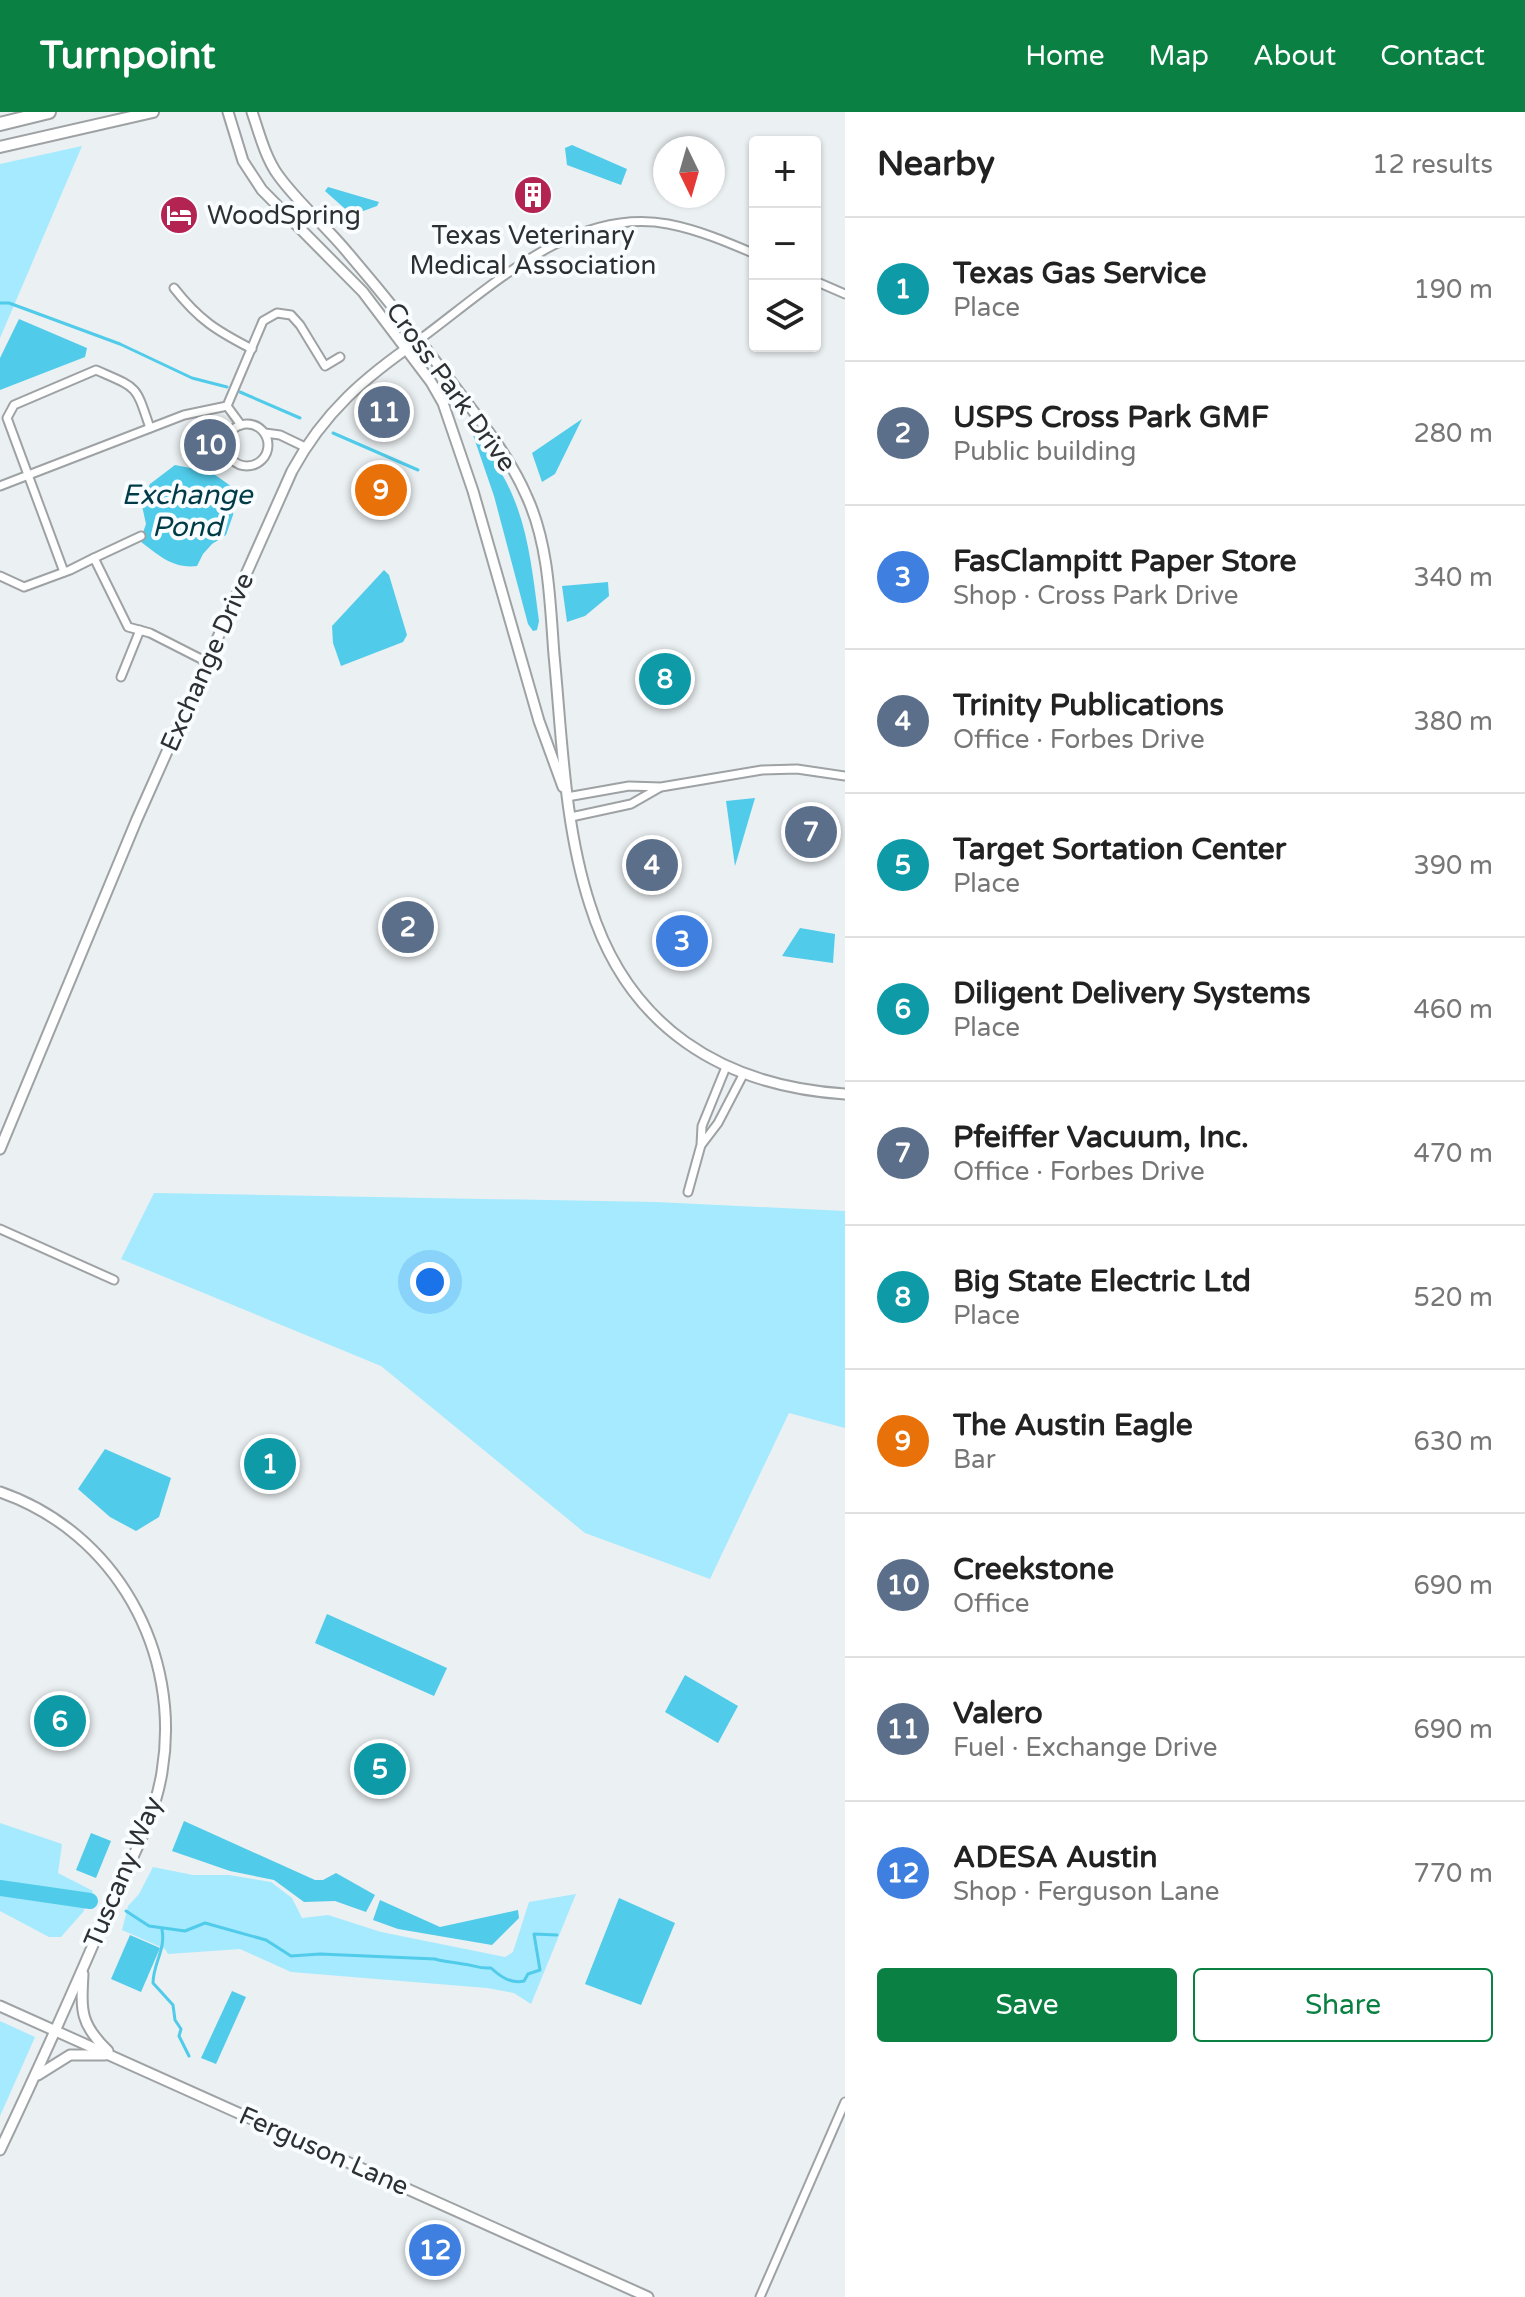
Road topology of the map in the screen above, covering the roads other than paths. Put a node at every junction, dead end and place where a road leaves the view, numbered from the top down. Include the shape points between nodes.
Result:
1 (49, 112) edge
2 (153, 112) edge
3 (228, 112) edge
4 (252, 112) edge
5 (0, 124) edge
6 (0, 147) edge
7 (749, 251) edge
8 (821, 284) edge
9 (174, 288) dead end
10 (845, 294) edge
11 (419, 340) junction
12 (252, 349) junction
13 (406, 349) junction
14 (340, 357) dead end
15 (325, 366) junction
16 (318, 374) dead end
17 (227, 406) junction
18 (241, 425) junction
19 (150, 428) junction
20 (265, 433) junction
21 (305, 447) junction
22 (27, 476) junction
23 (0, 486) edge
24 (141, 536) dead end
25 (94, 558) junction
26 (64, 572) junction
27 (0, 576) edge
28 (140, 630) junction
29 (207, 662) junction
30 (121, 677) dead end
31 (845, 776) edge
32 (661, 787) junction
33 (567, 797) junction
34 (571, 817) junction
35 (726, 1067) junction
36 (743, 1075) junction
37 (845, 1094) edge
38 (701, 1145) junction
39 (0, 1149) edge
40 (688, 1192) dead end
41 (0, 1229) edge
42 (114, 1280) dead end
43 (0, 1492) edge
44 (84, 1967) junction
45 (0, 2006) edge
46 (56, 2031) junction
47 (113, 2056) junction
48 (34, 2078) junction
49 (845, 2102) edge
50 (0, 2150) edge
51 (648, 2297) edge
52 (760, 2297) edge

1 - 5 highway
2 - 6 main road
3 - 13 street, Cross Park Drive via 243,161 262,190 363,292
4 - 11 street, Cross Park Drive via 277,174
7 - 11 street, Exchange Drive via 665,223 589,229 536,255
8 - 10 street
9 - 12 street via 214,330
11 - 13 street, Exchange Drive
11 - 33 street, Cross Park Drive via 494,439 528,497 547,572
12 - 15 street via 263,321 277,313 291,315
12 - 17 street
13 - 21 street, Exchange Drive via 334,408
13 - 33 street, Cross Park Drive via 443,403 456,436 539,721
14 - 15 street
15 - 16 street
17 - 18 street
17 - 19 street
18 - 20 street via 254,425
18 - 20 street via 227,442 229,457 241,465 262,460 268,447
19 - 22 street
19 - 22 street via 132,386 96,370 14,405 7,418
20 - 21 street
21 - 29 street, Exchange Drive
22 - 23 street
22 - 26 street
24 - 25 street
25 - 26 street
25 - 28 street via 128,627
26 - 27 street via 24,587
28 - 29 street
28 - 30 street
29 - 39 street, Exchange Drive
31 - 32 street via 762,770
32 - 33 street via 629,786
32 - 34 street via 631,804
33 - 34 street, Cross Park Drive
34 - 35 street, Cross Park Drive via 589,904 614,960 664,1025
35 - 36 street, Cross Park Drive
35 - 38 street via 702,1126
36 - 37 street, Cross Park Drive via 788,1088
36 - 38 street
38 - 40 street
41 - 42 street
43 - 44 street, Tuscany Way via 70,1529 111,1569 146,1628 161,1682 165,1737 156,1801
44 - 46 street, Tuscany Way
44 - 47 street via 85,2025
45 - 46 street, Ferguson Lane
46 - 47 street, Ferguson Lane
46 - 48 street, Tuscany Way
47 - 48 street via 70,2055
47 - 51 street, Ferguson Lane
48 - 50 street, Tuscany Way
49 - 52 street

